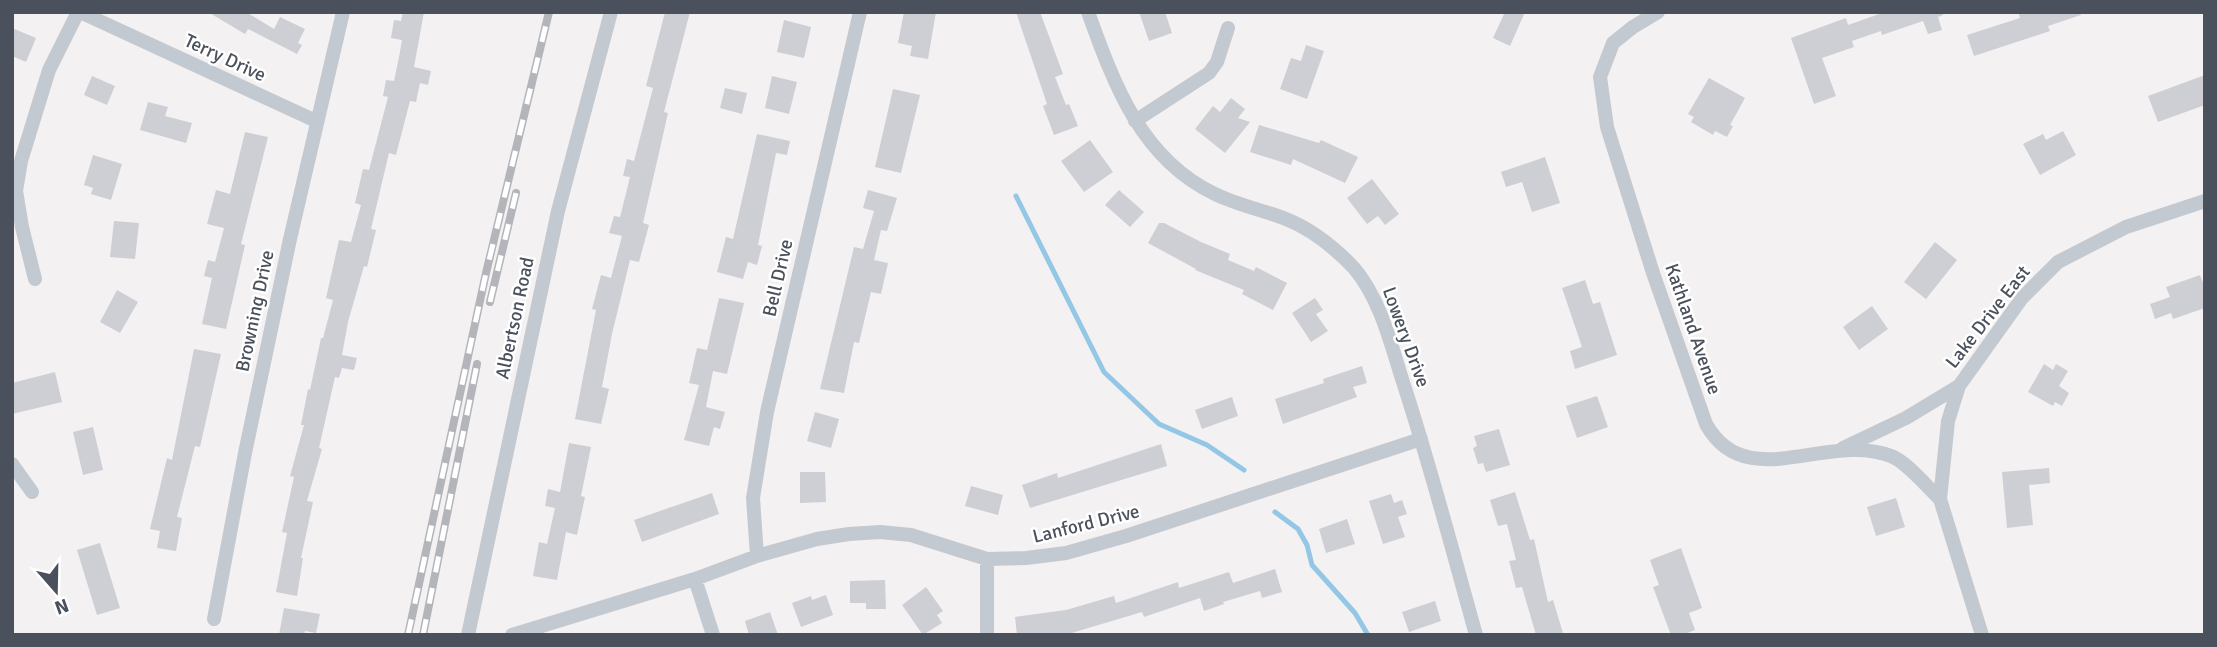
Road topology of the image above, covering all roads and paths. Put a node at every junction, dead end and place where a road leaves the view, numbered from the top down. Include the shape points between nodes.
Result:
1 (79, 12) edge
2 (343, 12) edge
3 (611, 12) edge
4 (860, 12) edge
5 (1088, 12) edge
6 (1658, 12) edge
7 (1228, 29) dead end
8 (316, 121) junction
9 (1135, 121) junction
10 (2205, 201) edge
11 (35, 279) dead end
12 (1959, 386) junction
13 (1422, 439) junction
14 (1839, 450) junction
15 (12, 464) edge
16 (32, 492) dead end
17 (1940, 499) junction
18 (757, 556) junction
19 (987, 559) junction
20 (695, 579) junction
21 (214, 619) dead end
22 (468, 635) edge
23 (512, 635) edge
24 (713, 635) edge
25 (987, 635) edge
26 (1476, 635) edge
27 (1982, 635) edge

1 - 8 street, Terry Drive
1 - 11 street via 49,70 16,191
2 - 8 street, Browning Drive
3 - 22 street, Albertson Road via 558,211
4 - 18 street, Bell Drive via 767,412 753,498
5 - 9 street, Lowery Drive
6 - 14 street, Kathland Avenue via 1614,43 1600,77 1606,127 1706,424 1715,440 1735,454 1773,461
7 - 9 street via 1209,73
8 - 21 street, Browning Drive
9 - 13 street, Lowery Drive via 1164,157 1190,179 1215,195 1288,219 1337,250 1356,271 1382,317
10 - 12 street, Lake Drive East via 2126,227 2058,262 2022,298
12 - 14 street
12 - 17 street, Lake Drive East via 1948,421
13 - 19 street, Lanford Drive via 1066,553
13 - 26 street, Lowery Drive
14 - 17 street, Kathland Avenue via 1868,450 1894,457
15 - 16 street
17 - 27 street, Lake Drive East
18 - 19 street, Lanford Drive via 817,539 880,532 911,535
18 - 20 street, Lanford Drive
19 - 25 street
20 - 23 street, Lanford Drive
20 - 24 street

